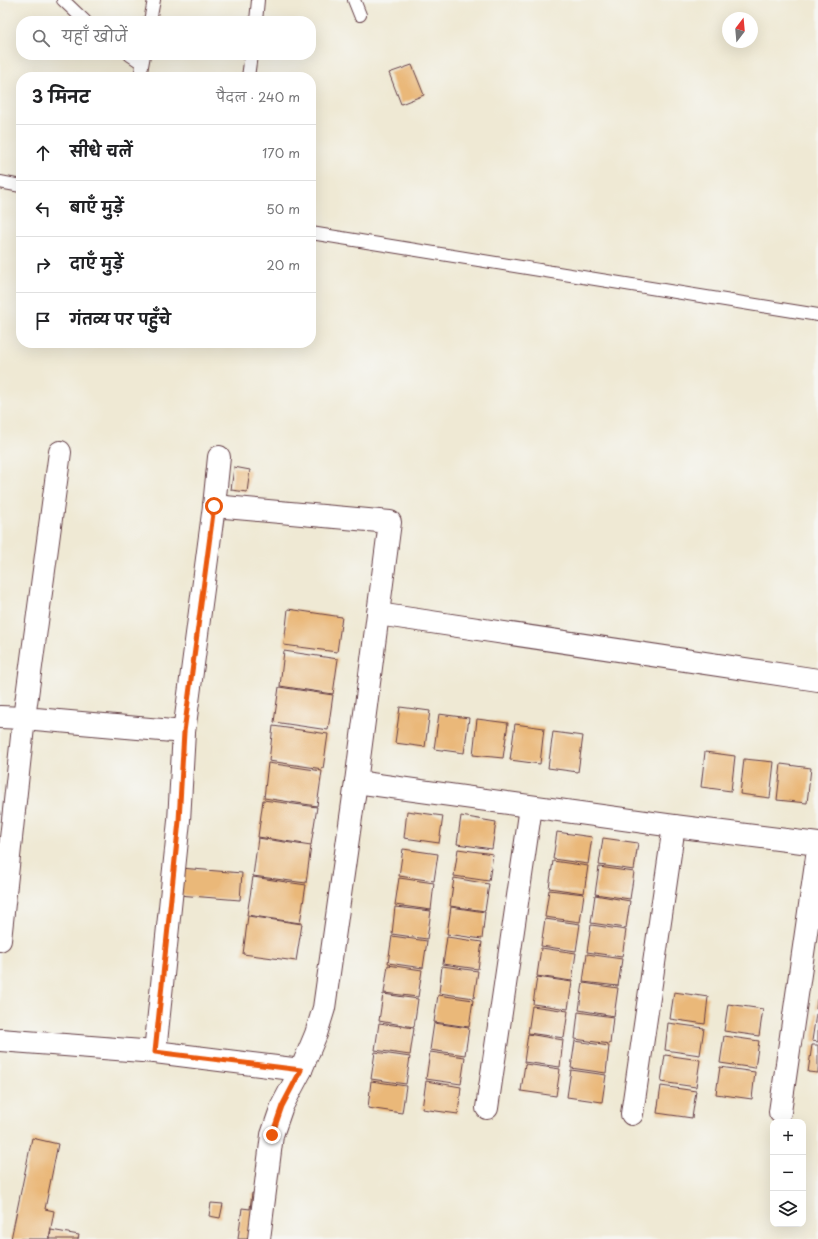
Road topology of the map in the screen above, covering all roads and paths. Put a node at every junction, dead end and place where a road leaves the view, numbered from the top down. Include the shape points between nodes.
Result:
1 (62, 0) edge
2 (154, 0) edge
3 (258, 0) edge
4 (354, 0) edge
5 (360, 15) dead end
6 (80, 16) edge
7 (151, 16) edge
8 (256, 16) edge
9 (143, 60) edge
10 (250, 60) edge
11 (141, 72) edge
12 (249, 72) edge
13 (0, 182) edge
14 (16, 185) edge
15 (316, 234) edge
16 (818, 315) edge
17 (60, 452) dead end
18 (219, 457) dead end
19 (214, 506) junction
20 (378, 614) junction
21 (818, 680) edge
22 (0, 717) edge
23 (24, 718) junction
24 (184, 732) junction
25 (356, 782) junction
26 (531, 807) junction
27 (674, 826) junction
28 (818, 844) edge
29 (818, 850) edge
30 (0, 940) edge
31 (0, 1040) edge
32 (155, 1052) junction
33 (301, 1070) junction
34 (487, 1108) dead end
35 (780, 1112) dead end
36 (632, 1114) dead end
37 (259, 1239) edge

1 - 6 lane
2 - 7 lane
3 - 8 lane
4 - 5 lane
9 - 11 lane
10 - 12 lane
13 - 14 lane
15 - 16 lane
17 - 23 street
18 - 19 street
19 - 20 street via 390,522
19 - 24 street
20 - 21 street
20 - 25 street
22 - 23 street
23 - 24 street
23 - 30 street
24 - 32 street via 179,821
25 - 26 street
25 - 33 street via 324,1008
26 - 27 street
26 - 34 street
27 - 28 street
27 - 36 street
29 - 35 street
31 - 32 street
32 - 33 street
33 - 37 street via 282,1106 272,1135

